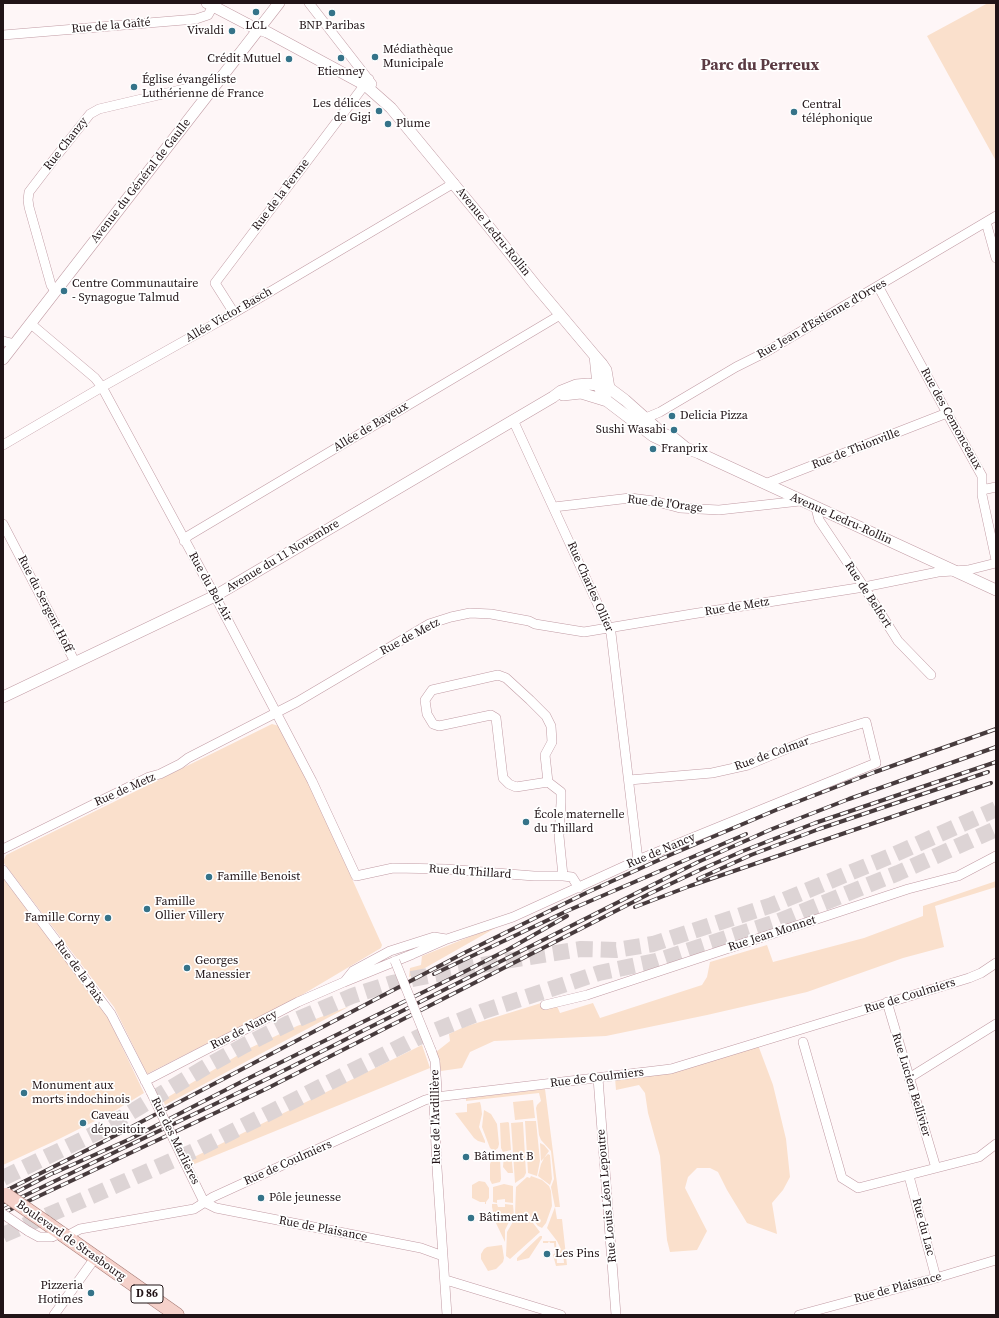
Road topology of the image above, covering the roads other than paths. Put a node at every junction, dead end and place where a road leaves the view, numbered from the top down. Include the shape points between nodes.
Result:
1 (279, 3) edge
2 (210, 5) edge
3 (314, 5) edge
4 (259, 29) junction
5 (3, 34) edge
6 (367, 82) junction
7 (210, 92) junction
8 (454, 184) junction
9 (996, 216) edge
10 (986, 222) junction
11 (996, 258) edge
12 (878, 286) junction
13 (56, 292) junction
14 (234, 313) junction
15 (560, 315) junction
16 (30, 324) junction
17 (3, 341) edge
18 (15, 344) junction
19 (3, 360) edge
20 (102, 387) junction
21 (605, 390) junction
22 (553, 397) junction
23 (622, 404) junction
24 (947, 413) junction
25 (646, 418) junction
26 (513, 420) junction
27 (3, 445) edge
28 (686, 448) junction
29 (765, 484) junction
30 (996, 487) edge
31 (982, 490) junction
32 (800, 501) junction
33 (554, 507) junction
34 (816, 508) junction
35 (3, 524) edge
36 (184, 541) junction
37 (996, 562) edge
38 (954, 570) junction
39 (864, 587) junction
40 (996, 590) edge
41 (215, 596) junction
42 (610, 628) junction
43 (75, 662) junction
44 (931, 675) dead end
45 (3, 697) edge
46 (277, 713) junction
47 (876, 763) joint
48 (629, 780) junction
49 (548, 782) junction
50 (3, 848) edge
51 (996, 856) edge
52 (638, 860) junction
53 (3, 870) edge
54 (356, 876) joint
55 (563, 876) junction
56 (579, 888) junction
57 (447, 939) junction
58 (396, 961) junction
59 (996, 963) edge
60 (344, 982) junction
61 (887, 1002) junction
62 (545, 1005) dead end
63 (996, 1024) edge
64 (803, 1042) dead end
65 (598, 1078) junction
66 (909, 1078) junction
67 (145, 1081) junction
68 (436, 1097) junction
69 (996, 1144) edge
70 (936, 1168) junction
71 (909, 1176) junction
72 (4, 1194) edge
73 (204, 1202) junction
74 (3, 1214) edge
75 (62, 1235) junction
76 (443, 1256) junction
77 (95, 1258) junction
78 (996, 1260) edge
79 (936, 1278) junction
80 (446, 1280) junction
81 (550, 1311) junction
82 (54, 1315) edge
83 (176, 1315) edge
84 (447, 1315) edge
85 (537, 1315) edge
86 (561, 1315) edge
87 (616, 1315) edge
88 (799, 1315) edge

1 - 4 street, Avenue du Général de Gaulle
2 - 4 street, Avenue Ledru-Rollin
2 - 5 street, Rue de la Gaîté via 208,16 196,19
3 - 6 street
4 - 6 street, Avenue Ledru-Rollin
4 - 7 street, Avenue du Général de Gaulle
6 - 8 street, Avenue Ledru-Rollin via 392,108
6 - 14 street, Rue de la Ferme via 215,283
7 - 13 street, Avenue du Général de Gaulle
7 - 13 street, Rue Chanzy via 205,87 197,86 99,109 90,114 55,158 29,192 28,200 51,285
8 - 14 street, Allée Victor Basch
8 - 15 street, Avenue Ledru-Rollin
9 - 10 street, Rue Jean d'Estienne d'Orves
10 - 11 street
10 - 12 street, Rue Jean d'Estienne d'Orves
12 - 24 street, Rue des Cemonceaux
12 - 25 street, Rue Jean d'Estienne d'Orves
13 - 16 street, Avenue du Général de Gaulle
14 - 20 street, Allée Victor Basch
15 - 21 street, Avenue Ledru-Rollin via 594,356
15 - 36 street, Allée de Bayeux via 188,536
16 - 18 street, Avenue du Général de Gaulle
16 - 20 street, Rue du Bel-Air via 95,378
17 - 18 street
18 - 19 street, Avenue du Général de Gaulle
20 - 27 street, Allée Victor Basch
20 - 36 street, Rue du Bel-Air
21 - 22 street, Avenue du 11 Novembre
21 - 22 street, Avenue du 11 Novembre via 576,385
21 - 23 street, Avenue Ledru-Rollin
21 - 23 street, Avenue Ledru-Rollin via 618,391
22 - 26 street, Avenue du 11 Novembre
23 - 25 street, Avenue Ledru-Rollin
23 - 28 street, Avenue Ledru-Rollin via 654,436 674,446
24 - 29 street, Rue de Thionville
24 - 31 street, Rue des Cemonceaux via 982,476
25 - 28 street, Avenue Ledru-Rollin via 662,433
26 - 33 street, Rue Charles Ollier
26 - 41 street, Avenue du 11 Novembre
28 - 29 street, Avenue Ledru-Rollin
29 - 32 street, Avenue Ledru-Rollin
30 - 31 street
31 - 37 street, Rue des Cemonceaux
32 - 33 street, Rue de l'Orage via 719,510 680,508 630,498
32 - 34 street, Avenue Ledru-Rollin
33 - 42 street, Rue Charles Ollier
34 - 38 street, Avenue Ledru-Rollin
34 - 39 street, Rue de Belfort via 819,520
35 - 43 street, Rue du Sergent Hoff
36 - 41 street, Rue du Bel-Air
37 - 38 street, Rue de Metz via 968,570
38 - 39 street, Rue de Metz
38 - 40 street, Avenue Ledru-Rollin
39 - 42 street, Rue de Metz
39 - 44 street, Rue de Belfort via 898,642
41 - 43 street, Avenue du 11 Novembre
41 - 46 street, Rue du Bel-Air
42 - 46 street, Rue de Metz via 584,632 490,614 470,613 451,617 429,624
42 - 48 street, Rue Charles Ollier
43 - 45 street, Avenue du 11 Novembre
46 - 50 street, Rue de Metz via 160,774
46 - 54 street, Rue du Bel-Air
47 - 48 street, Rue de Colmar via 866,722 808,740 748,765 712,773
47 - 52 street, Rue de Nancy
48 - 52 street, Rue Charles Ollier
49 - 49 street via 545,755 552,742 551,726 546,716 506,678 498,675 432,690 425,700 427,714 433,724 439,726 491,715 496,718 503,778 516,787
49 - 55 street via 561,792 559,836
51 - 62 street, Rue Jean Monnet via 958,876 908,889 587,995
52 - 56 street, Rue de Nancy
53 - 67 street, Rue de la Paix via 111,1014
54 - 55 street, Rue du Thillard via 393,868
55 - 56 street via 572,877
56 - 57 street, Rue de Nancy via 513,918
57 - 58 street, Rue de Nancy
57 - 60 street, Rue de Nancy via 434,937 390,951 352,971
58 - 60 street, Rue de Nancy
58 - 68 street, Rue de l'Ardillière, bridge via 435,1061
59 - 61 street, Rue de Coulmiers via 969,978
60 - 67 street, Rue de Nancy via 298,1002
61 - 65 street, Rue de Coulmiers via 671,1069
61 - 66 street, Rue Lucien Bellivier
63 - 66 street
64 - 71 street via 842,1178 858,1188
65 - 68 street, Rue de Coulmiers
65 - 87 street, Rue Louis Léon Lepoutre
66 - 70 street, Rue Lucien Bellivier
67 - 73 street, Rue des Marlières, bridge
68 - 73 street, Rue de Coulmiers
68 - 76 street, Rue de l'Ardillière via 434,1104
69 - 70 street via 979,1157
70 - 71 street
71 - 79 street, Rue du Lac
72 - 75 main road, Boulevard de Strasbourg / D 86, bridge
73 - 75 street via 194,1209 80,1229
73 - 76 street, Rue de Plaisance via 216,1208 421,1248
74 - 75 street, bridge via 39,1237
75 - 77 main road, Boulevard de Strasbourg / D 86
76 - 80 street
77 - 82 street
77 - 83 main road, Boulevard de Strasbourg / D 86
78 - 79 street, Rue de Plaisance
79 - 88 street, Rue de Plaisance
80 - 81 street
80 - 84 street
81 - 85 street
81 - 86 street

